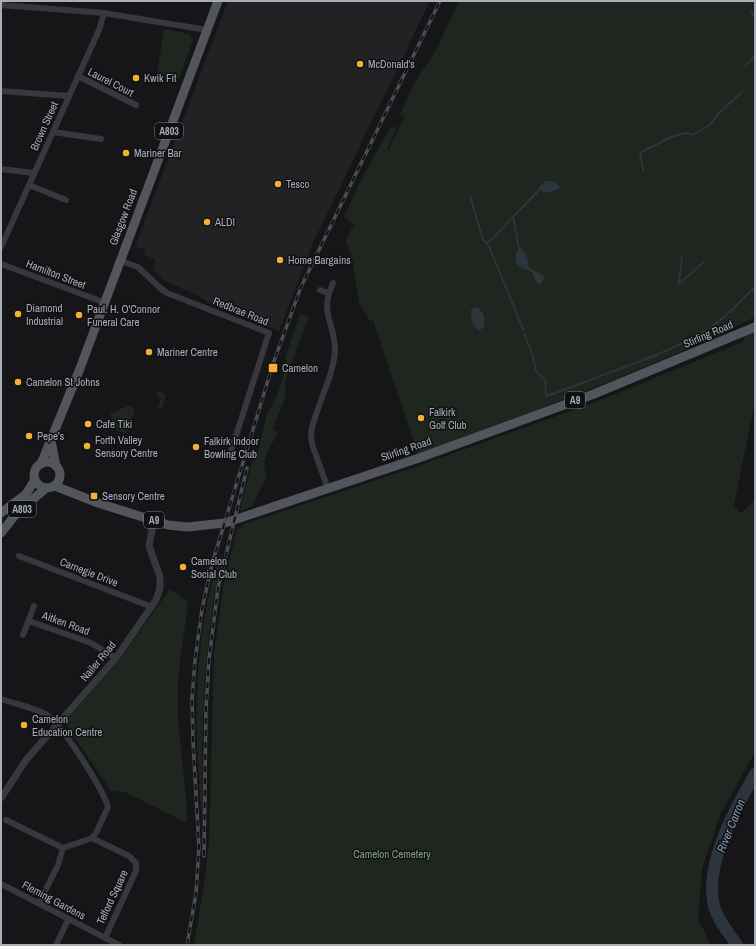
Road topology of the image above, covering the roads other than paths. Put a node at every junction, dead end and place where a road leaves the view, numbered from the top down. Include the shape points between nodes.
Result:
1 (218, 1) edge
2 (1, 4) edge
3 (104, 13) junction
4 (207, 30) junction
5 (78, 76) junction
6 (1, 91) edge
7 (69, 96) junction
8 (136, 105) dead end
9 (53, 132) junction
10 (101, 139) dead end
11 (1, 169) edge
12 (34, 173) junction
13 (29, 185) junction
14 (66, 200) dead end
15 (1, 247) edge
16 (119, 260) junction
17 (1, 264) edge
18 (333, 283) dead end
19 (320, 290) dead end
20 (328, 293) junction
21 (103, 302) junction
22 (755, 327) edge
23 (51, 440) junction
24 (231, 451) dead end
25 (41, 464) junction
26 (58, 470) junction
27 (35, 480) junction
28 (50, 487) junction
29 (328, 489) junction
30 (79, 495) junction
31 (1, 513) edge
32 (154, 520) junction
33 (1, 533) edge
34 (19, 556) dead end
35 (34, 606) dead end
36 (152, 607) junction
37 (29, 620) junction
38 (23, 635) dead end
39 (116, 658) junction
40 (1, 699) edge
41 (57, 726) junction
42 (1, 798) edge
43 (6, 820) dead end
44 (92, 838) junction
45 (63, 848) junction
46 (1, 884) edge
47 (39, 903) junction
48 (68, 920) junction
49 (105, 938) junction
50 (56, 945) edge
51 (119, 945) edge

1 - 4 main road, Glasgow Road / A803
2 - 3 street
3 - 4 street
3 - 5 street, Brown Street
4 - 16 main road, Glasgow Road / A803
5 - 7 street, Brown Street
5 - 8 street, Laurel Court
6 - 7 street
7 - 9 street, Brown Street
9 - 10 street
9 - 12 street, Brown Street
11 - 12 street
12 - 13 street, Brown Street
13 - 14 street
13 - 15 street, Brown Street
16 - 21 main road, Glasgow Road / A803
16 - 24 street, Redbrae Road via 138,267 167,293 269,333
17 - 21 street, Hamilton Street
18 - 20 street
19 - 20 street
20 - 29 street via 327,316 334,354 311,432 312,444
21 - 23 main road, Glasgow Road / A803
22 - 29 main road, Stirling Road / A9 via 594,394
23 - 25 main road, Glasgow Road / A803
23 - 26 main road
25 - 26 main road via 49,463
25 - 27 main road via 36,469
26 - 28 main road via 58,483
26 - 30 main road, Stirling Road / A9
27 - 28 main road via 39,486
27 - 31 main road, A803 via 26,494
28 - 30 main road, Stirling Road / A9
28 - 33 main road, A803 via 16,514
29 - 32 main road, Stirling Road / A9 via 224,523 187,527
30 - 32 main road, Stirling Road / A9
32 - 36 street, Nailer Road via 149,546 160,577 160,588
34 - 36 street, Carnegie Drive
35 - 37 street
36 - 39 street, Nailer Road
37 - 38 street
37 - 39 street, Aitken Road via 90,643
39 - 41 street, Nailer Road
40 - 41 street via 47,715
41 - 42 street, Nailer Road via 26,760
41 - 44 street via 73,746 106,800 108,807
43 - 45 street
44 - 45 street
44 - 49 street, Telford Square via 129,856 136,863 136,871
45 - 47 street via 58,865
46 - 47 street, Fleming Gardens
47 - 48 street, Fleming Gardens
48 - 49 street, Fleming Gardens
48 - 50 street
49 - 51 street, Fleming Gardens

